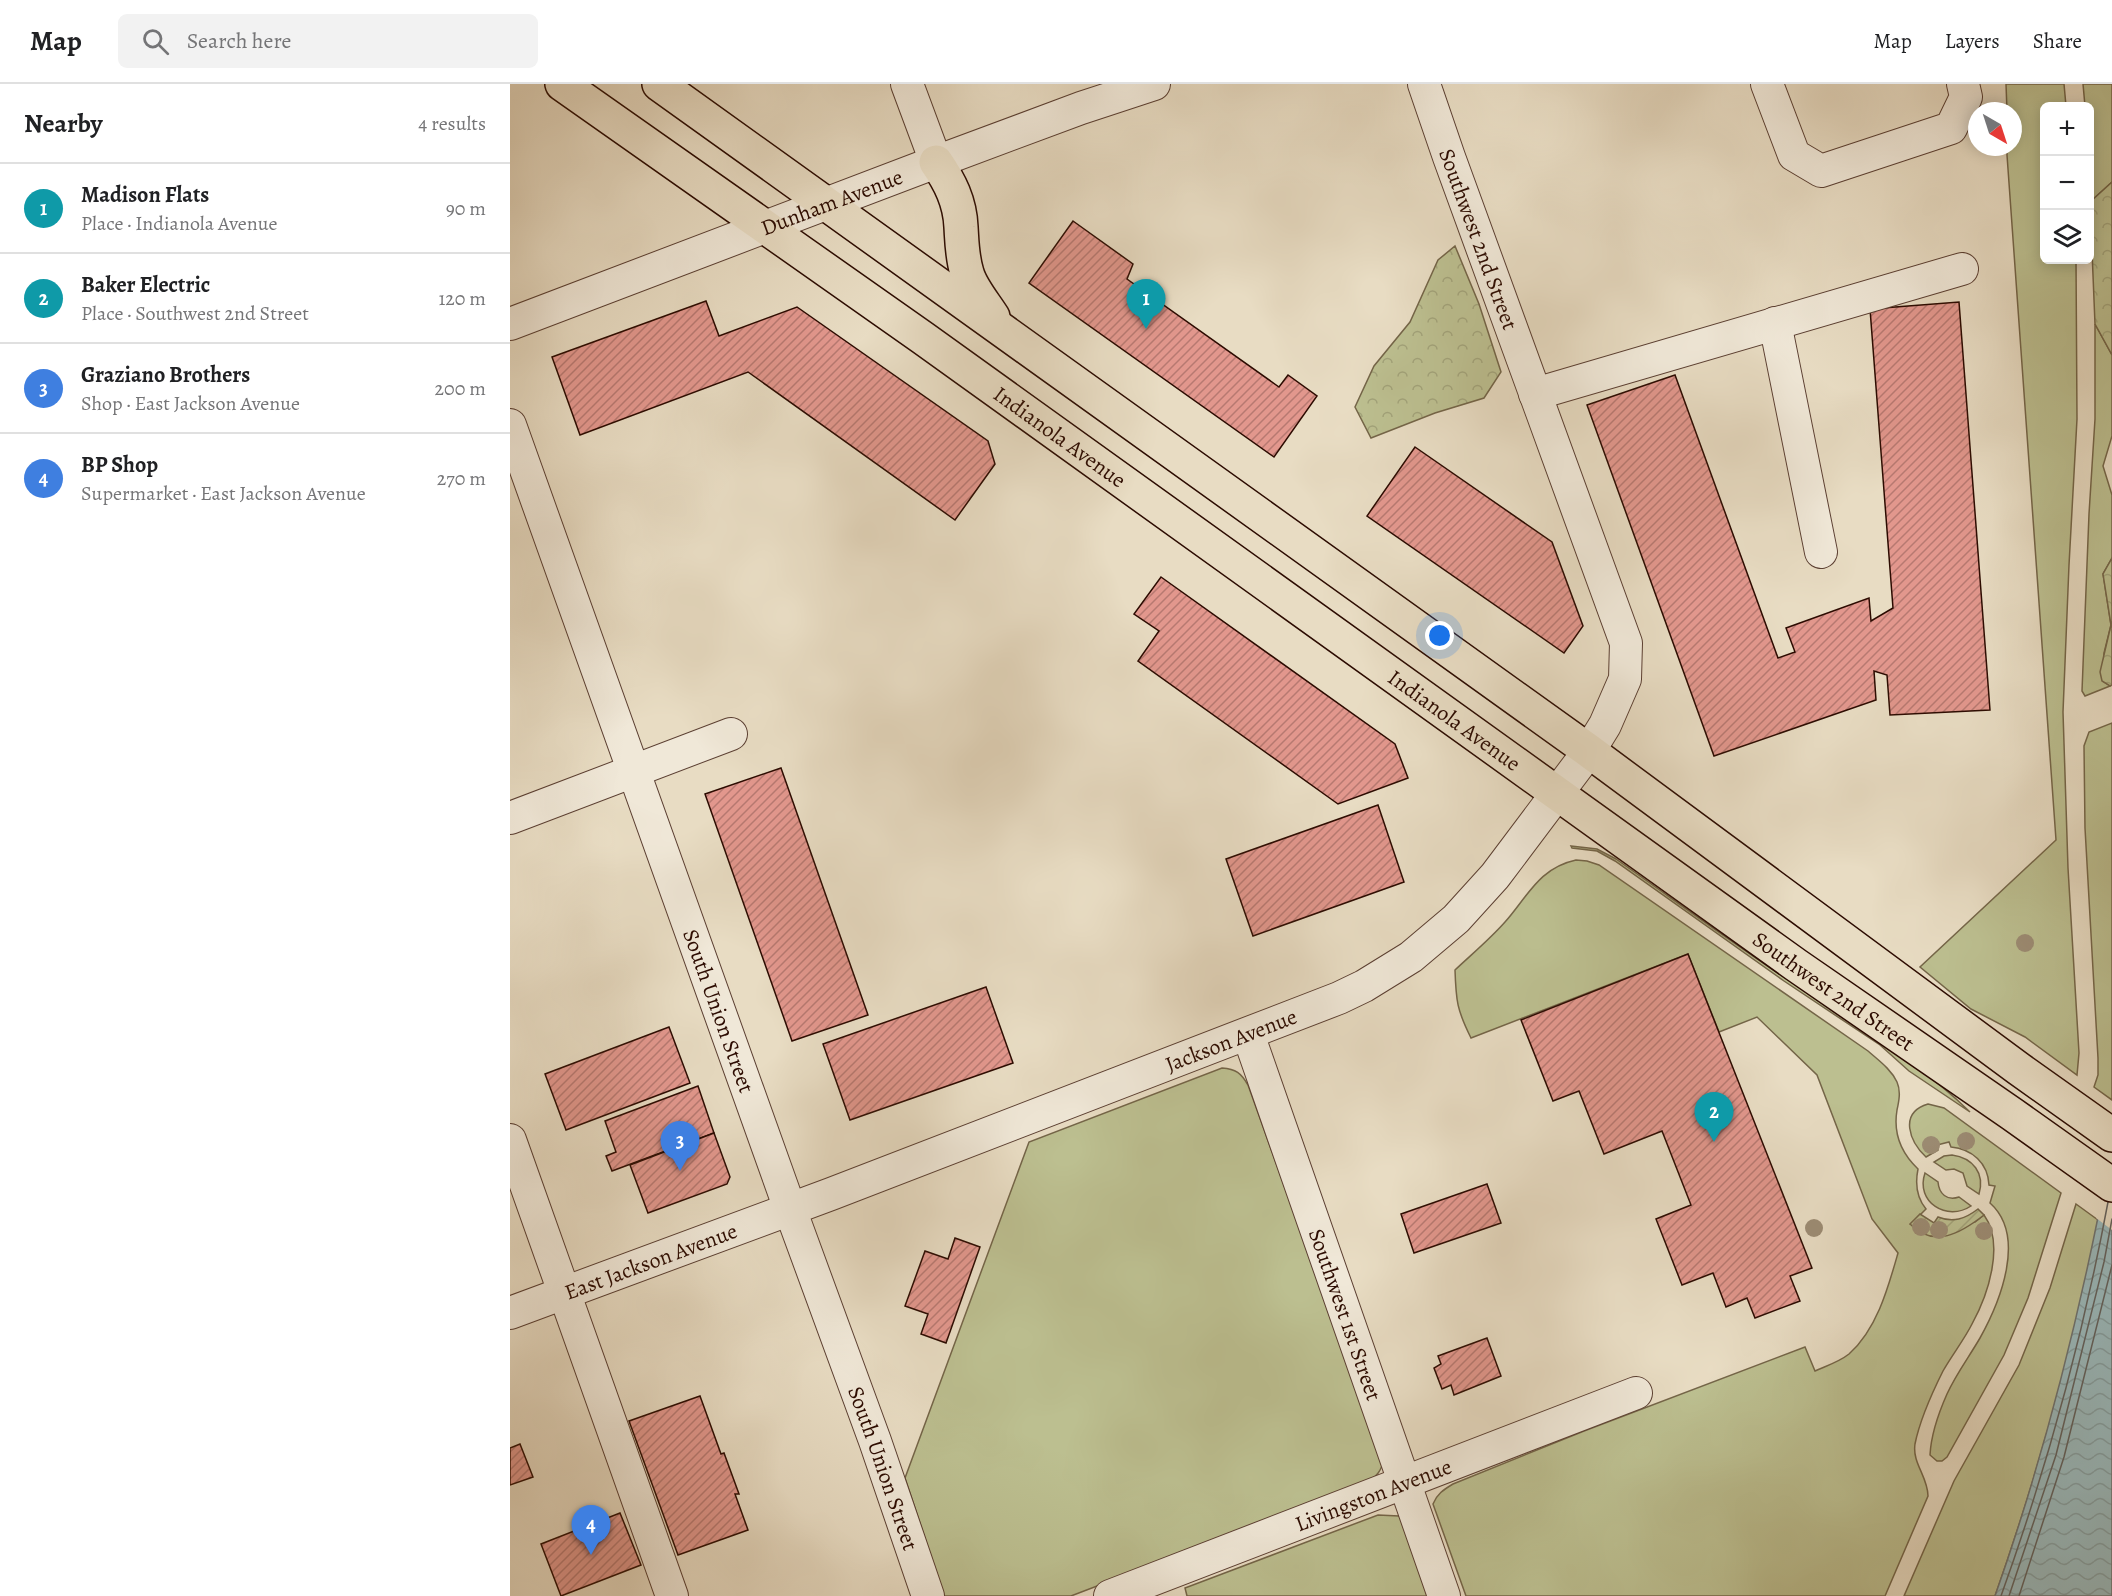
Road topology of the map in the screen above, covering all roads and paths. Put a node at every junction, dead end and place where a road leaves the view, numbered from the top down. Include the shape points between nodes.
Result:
1 (562, 84) edge
2 (659, 84) edge
3 (907, 84) edge
4 (1154, 84) edge
5 (1424, 84) edge
6 (1767, 84) edge
7 (1963, 84) edge
8 (936, 162) junction
9 (826, 204) junction
10 (766, 228) junction
11 (1962, 269) dead end
12 (1774, 323) junction
13 (510, 324) edge
14 (1002, 332) junction
15 (1535, 394) junction
16 (510, 425) edge
17 (1821, 552) dead end
18 (731, 734) dead end
19 (1589, 751) junction
20 (634, 770) junction
21 (1556, 793) junction
22 (510, 818) edge
23 (1248, 1034) junction
24 (2112, 1135) edge
25 (510, 1140) edge
26 (2112, 1185) edge
27 (790, 1209) junction
28 (565, 1292) junction
29 (510, 1313) edge
30 (1636, 1393) dead end
31 (1404, 1482) junction
32 (672, 1596) edge
33 (928, 1596) edge
34 (1110, 1596) edge
35 (1444, 1596) edge

1 - 10 main road, Indianola Avenue
2 - 9 main road
3 - 8 street
4 - 8 street, Dunham Avenue
5 - 15 street, Southwest 2nd Street
6 - 7 street via 1794,155 1821,171 1951,128 1966,97
8 - 9 street, Dunham Avenue
8 - 14 main road via 956,199 968,277
9 - 10 street, Dunham Avenue
9 - 14 main road
10 - 13 street, Dunham Avenue
10 - 21 main road, Indianola Avenue
11 - 12 street
12 - 15 street
12 - 17 street
14 - 19 main road
15 - 19 street, Southwest 2nd Street via 1626,643 1625,679
16 - 20 street, South Union Street
18 - 20 street
19 - 21 street, Jackson Avenue
19 - 24 main road, Southwest 2nd Street
20 - 22 street
20 - 27 street, South Union Street
21 - 23 street, Jackson Avenue via 1476,899 1419,951 1388,973 1339,998
21 - 26 main road, Southwest 2nd Street
23 - 27 street, Jackson Avenue
23 - 31 street, Southwest 1st Street
25 - 28 street
27 - 28 street, East Jackson Avenue
27 - 33 street, South Union Street
28 - 29 street, East Jackson Avenue
28 - 32 street
30 - 31 street, Livingston Avenue
31 - 34 street, Livingston Avenue
31 - 35 street, Southwest 1st Street

